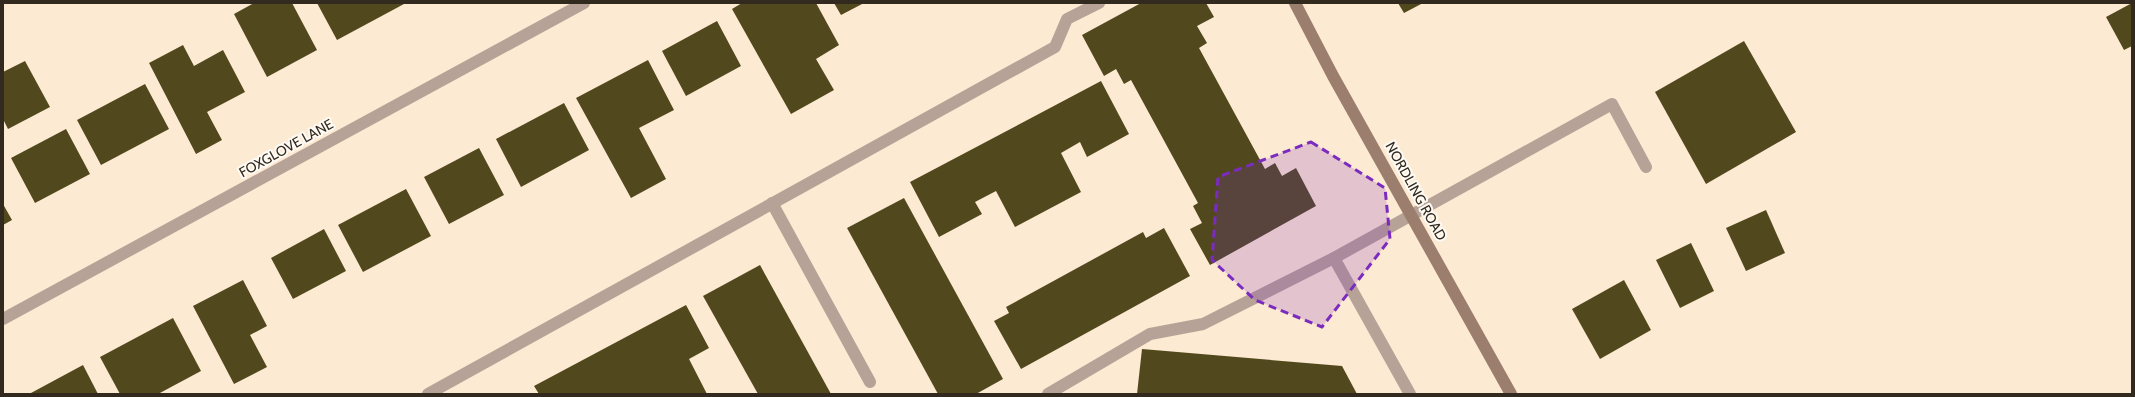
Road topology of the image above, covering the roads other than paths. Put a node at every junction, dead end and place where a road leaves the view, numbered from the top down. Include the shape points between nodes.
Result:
1 (584, 3) edge
2 (1099, 3) edge
3 (1295, 3) edge
4 (1646, 166) dead end
5 (772, 203) junction
6 (1412, 215) junction
7 (1334, 258) junction
8 (3, 319) edge
9 (870, 382) dead end
10 (428, 394) edge
11 (1048, 394) edge
12 (1410, 394) edge
13 (1511, 394) edge

1 - 8 street, FOXGLOVE LANE
2 - 5 street via 1067,19 1055,47
3 - 6 street, NORDLING ROAD via 1333,76
4 - 6 street via 1612,104
5 - 9 street
5 - 10 street
6 - 7 street
6 - 13 street, NORDLING ROAD
7 - 11 street via 1203,324 1150,334
7 - 12 street

